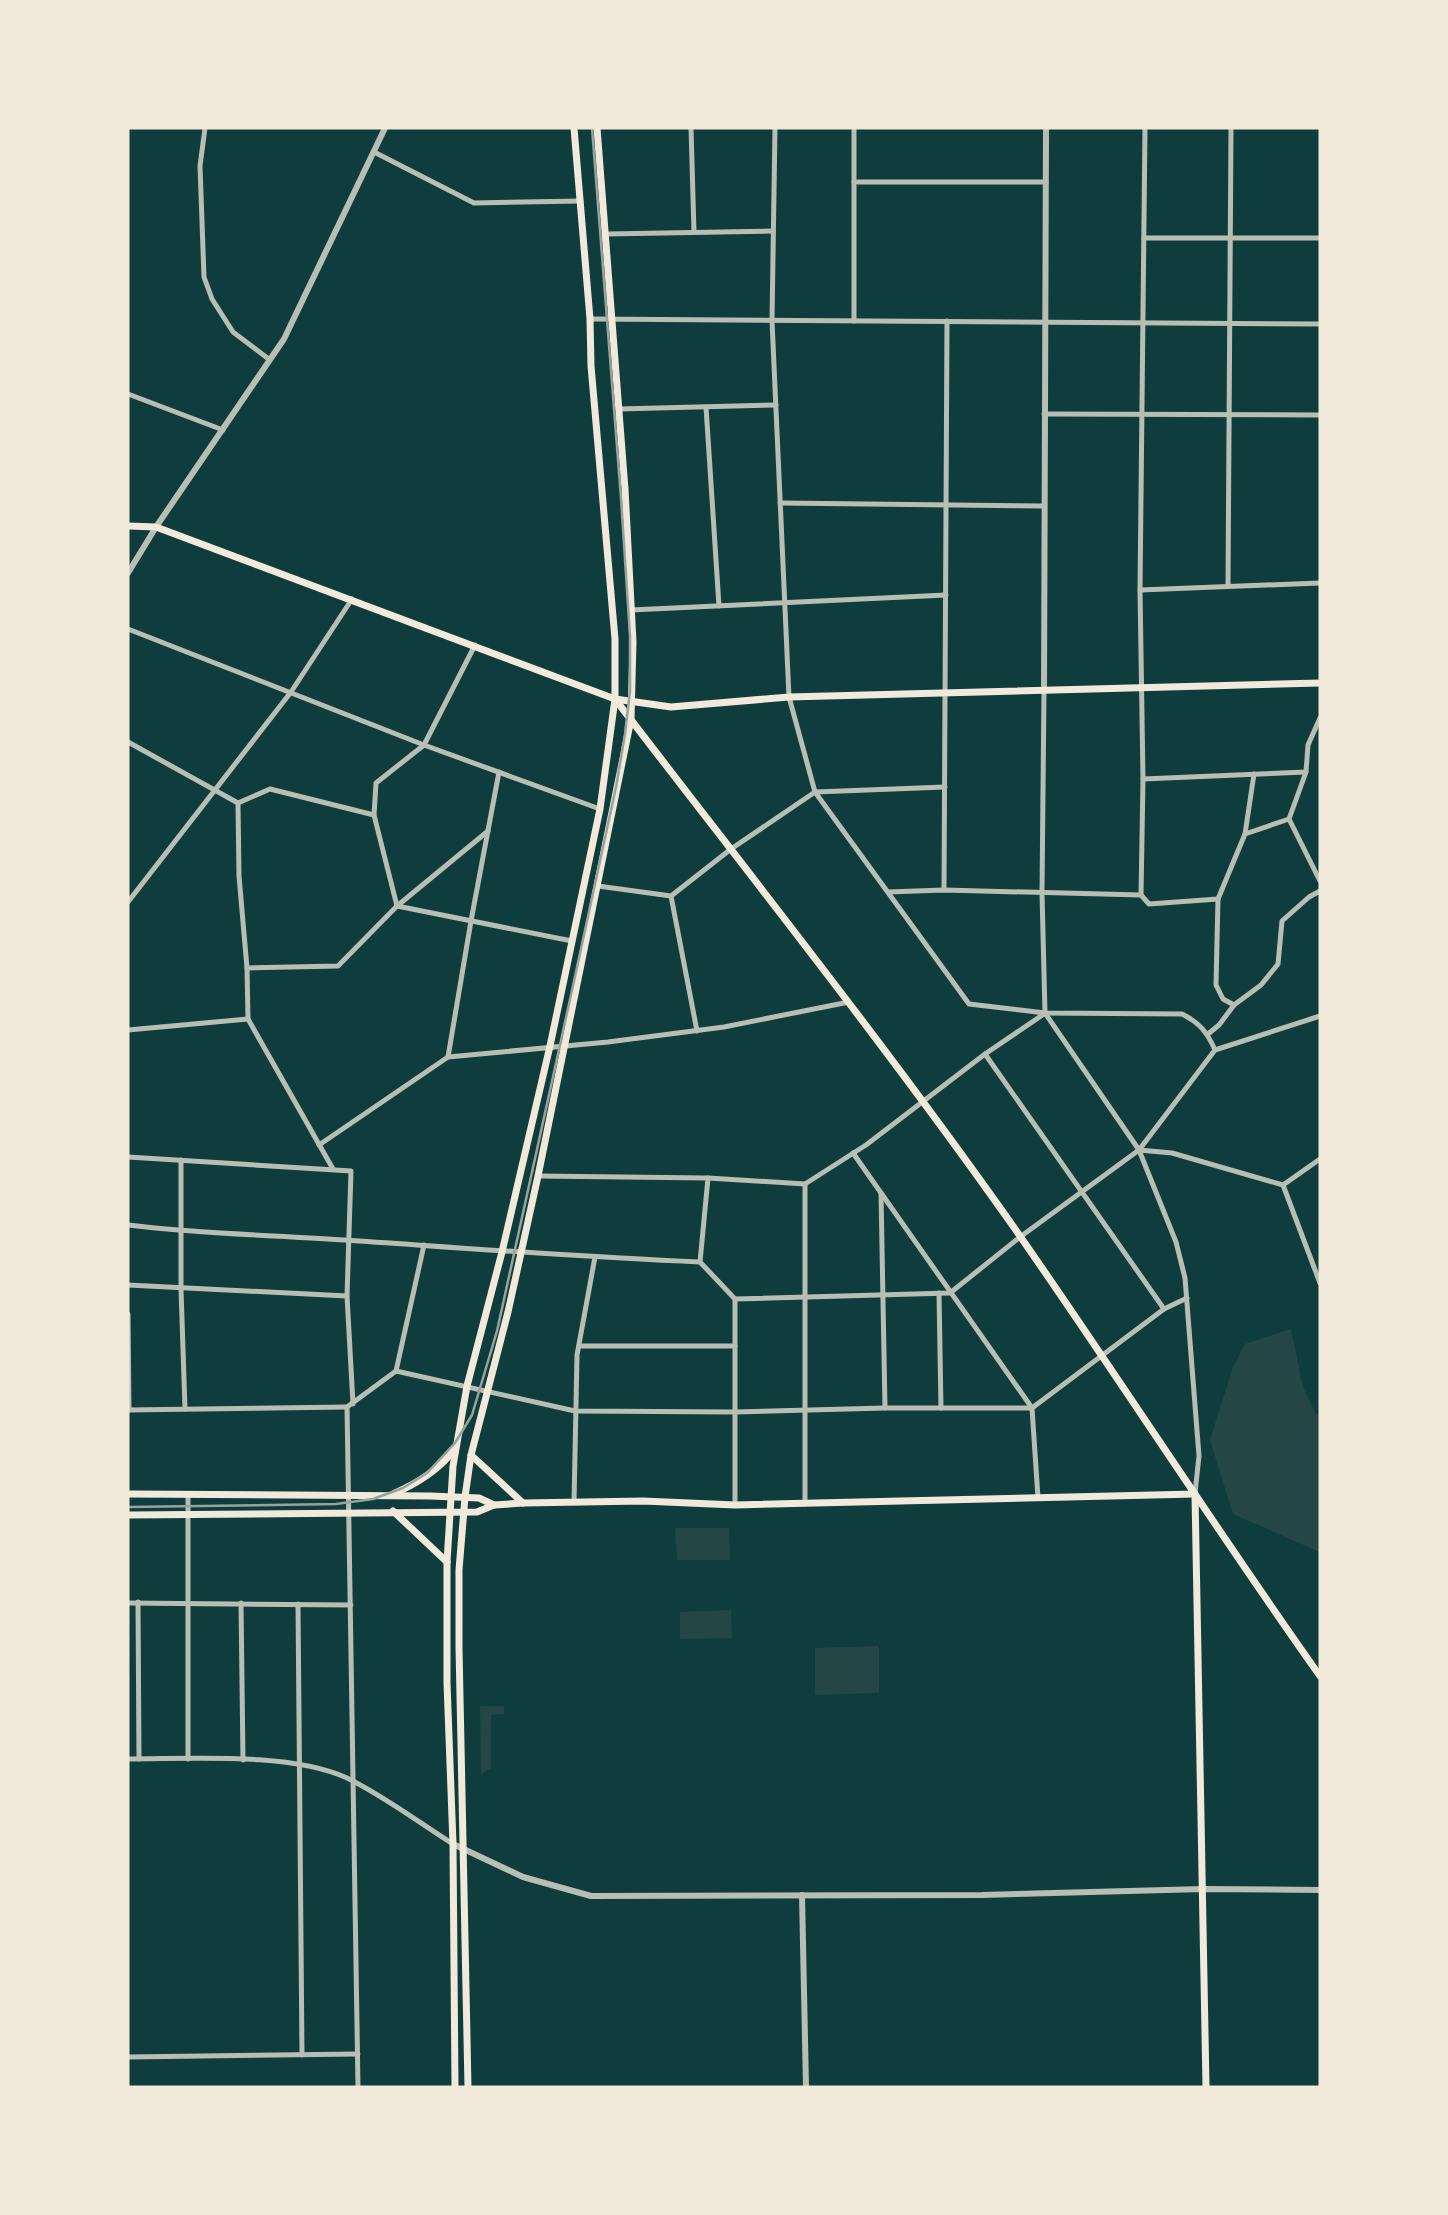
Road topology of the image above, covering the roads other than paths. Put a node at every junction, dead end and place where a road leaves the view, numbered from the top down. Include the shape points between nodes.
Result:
1 (205, 128) edge
2 (385, 128) edge
3 (574, 128) edge
4 (597, 128) edge
5 (691, 128) edge
6 (775, 128) edge
7 (854, 128) edge
8 (1046, 128) edge
9 (1145, 128) edge
10 (1231, 128) edge
11 (374, 152) junction
12 (854, 182) junction
13 (1046, 182) junction
14 (581, 201) junction
15 (773, 231) junction
16 (694, 232) junction
17 (606, 234) junction
18 (1144, 238) junction
19 (1230, 238) junction
20 (1320, 238) edge
21 (590, 319) junction
22 (612, 319) junction
23 (772, 321) junction
24 (854, 321) junction
25 (947, 321) junction
26 (1045, 321) junction
27 (1143, 323) junction
28 (1230, 323) junction
29 (1320, 324) edge
30 (270, 360) junction
31 (128, 394) edge
32 (776, 405) junction
33 (706, 407) junction
34 (619, 409) junction
35 (1044, 414) junction
36 (1142, 415) junction
37 (1320, 415) edge
38 (1229, 416) junction
39 (224, 430) junction
40 (780, 503) junction
41 (946, 505) junction
42 (1044, 506) junction
43 (128, 526) edge
44 (156, 527) junction
45 (128, 573) edge
46 (1320, 583) edge
47 (1228, 586) junction
48 (1140, 590) junction
49 (946, 595) junction
50 (352, 599) junction
51 (785, 602) junction
52 (719, 606) junction
53 (631, 610) junction
54 (128, 629) edge
55 (475, 645) junction
56 (1320, 683) edge
57 (1140, 687) junction
58 (1044, 691) junction
59 (291, 692) junction
60 (946, 693) junction
61 (789, 696) junction
62 (615, 699) junction
63 (631, 702) junction
64 (1320, 718) edge
65 (631, 719) junction
66 (128, 742) edge
67 (424, 745) junction
68 (499, 772) junction
69 (1306, 772) junction
70 (1254, 774) junction
71 (1143, 779) junction
72 (945, 787) junction
73 (213, 791) junction
74 (816, 792) junction
75 (238, 803) junction
76 (600, 809) junction
77 (374, 815) junction
78 (1289, 819) junction
79 (488, 831) junction
80 (1245, 834) junction
81 (731, 849) junction
82 (1320, 881) edge
83 (598, 886) junction
84 (944, 890) junction
85 (1320, 891) edge
86 (888, 892) junction
87 (1042, 893) junction
88 (1141, 895) junction
89 (671, 896) junction
90 (1218, 899) junction
91 (128, 902) edge
92 (397, 906) junction
93 (471, 921) junction
94 (572, 941) junction
95 (247, 968) junction
96 (849, 1002) junction
97 (1234, 1004) junction
98 (1045, 1013) junction
99 (1320, 1016) edge
100 (248, 1019) junction
101 (128, 1030) edge
102 (697, 1031) junction
103 (1208, 1034) junction
104 (564, 1045) junction
105 (550, 1046) junction
106 (1215, 1051) junction
107 (985, 1054) junction
108 (449, 1057) junction
109 (922, 1103) junction
110 (318, 1145) junction
111 (1139, 1150) junction
112 (853, 1153) junction
113 (128, 1157) edge
114 (1320, 1159) edge
115 (181, 1160) junction
116 (333, 1170) junction
117 (538, 1176) junction
118 (708, 1178) junction
119 (805, 1184) junction
120 (1283, 1185) junction
121 (1083, 1191) junction
122 (881, 1193) junction
123 (128, 1225) edge
124 (181, 1232) junction
125 (1020, 1237) junction
126 (349, 1240) junction
127 (424, 1245) junction
128 (502, 1252) junction
129 (521, 1253) junction
130 (595, 1257) junction
131 (701, 1262) junction
132 (1320, 1283) edge
133 (128, 1285) edge
134 (181, 1289) junction
135 (939, 1293) junction
136 (950, 1293) junction
137 (883, 1295) junction
138 (347, 1296) junction
139 (805, 1296) junction
140 (1186, 1298) junction
141 (734, 1299) junction
142 (1164, 1309) junction
143 (128, 1314) edge
144 (579, 1346) junction
145 (735, 1346) junction
146 (1101, 1356) junction
147 (396, 1371) junction
148 (467, 1386) junction
149 (487, 1390) junction
150 (350, 1406) junction
151 (885, 1408) junction
152 (941, 1408) junction
153 (1032, 1408) junction
154 (186, 1409) junction
155 (128, 1410) edge
156 (575, 1411) junction
157 (805, 1411) junction
158 (735, 1412) junction
159 (457, 1445) junction
160 (471, 1455) junction
161 (128, 1494) edge
162 (188, 1494) junction
163 (348, 1494) junction
164 (1195, 1494) junction
165 (390, 1495) junction
166 (451, 1496) junction
167 (465, 1497) junction
168 (1038, 1498) junction
169 (523, 1503) junction
170 (574, 1503) junction
171 (805, 1504) junction
172 (494, 1505) junction
173 (735, 1505) junction
174 (349, 1511) junction
175 (393, 1511) junction
176 (449, 1511) junction
177 (464, 1512) junction
178 (128, 1515) edge
179 (187, 1515) junction
180 (447, 1562) junction
181 (138, 1602) junction
182 (186, 1602) junction
183 (128, 1603) edge
184 (241, 1603) junction
185 (298, 1604) junction
186 (351, 1605) junction
187 (1320, 1676) edge
188 (128, 1759) edge
189 (139, 1759) junction
190 (188, 1759) junction
191 (243, 1760) junction
192 (299, 1764) junction
193 (354, 1782) junction
194 (453, 1843) junction
195 (462, 1848) junction
196 (1203, 1889) junction
197 (1320, 1890) edge
198 (802, 1895) junction
199 (302, 2054) junction
200 (358, 2054) junction
201 (128, 2057) edge
202 (358, 2087) edge
203 (455, 2087) edge
204 (468, 2087) edge
205 (806, 2087) edge
206 (1206, 2087) edge

1 - 30 street via 200,166 204,277 233,332
2 - 11 street
3 - 14 main road
4 - 17 main road
5 - 16 street
6 - 15 street
7 - 12 street
8 - 13 street
9 - 18 street
10 - 19 street
11 - 14 street via 474,203
11 - 30 street via 312,284
12 - 13 street
12 - 24 street
13 - 26 street
14 - 21 main road
15 - 16 street
15 - 23 street
16 - 17 street
17 - 22 main road
18 - 19 street
18 - 27 street
19 - 20 street
19 - 28 street
21 - 22 street
21 - 62 main road via 615,639
22 - 23 street
22 - 34 main road
23 - 24 street
23 - 32 street
24 - 25 street
25 - 26 street
25 - 41 street
26 - 27 street
26 - 35 street
27 - 28 street
27 - 36 street
28 - 29 street
28 - 38 street
30 - 39 street
31 - 39 street
32 - 33 street
32 - 40 street
33 - 34 street
33 - 52 street
34 - 53 main road
35 - 36 street
35 - 42 street
36 - 38 street
36 - 48 street
37 - 38 street
38 - 47 street
39 - 44 street
40 - 41 street
40 - 51 street
41 - 42 street
41 - 49 street
42 - 58 street
43 - 44 main road
44 - 45 street
44 - 50 main road
46 - 47 street
47 - 48 street
48 - 57 street
49 - 51 street
49 - 60 street
50 - 55 main road
50 - 59 street
51 - 52 street
51 - 61 street
52 - 53 street
53 - 63 main road
54 - 59 street
55 - 62 main road
55 - 67 street
56 - 57 main road
57 - 58 main road
57 - 71 street
58 - 60 main road
58 - 87 street
59 - 67 street
59 - 73 street
60 - 61 main road
60 - 72 street
61 - 63 main road via 671,707
61 - 74 street
62 - 63 main road
62 - 65 main road
62 - 76 main road
63 - 65 main road
64 - 69 street via 1308,746
65 - 81 main road
65 - 83 main road
66 - 73 street
67 - 68 street
67 - 77 street via 376,783
68 - 76 street
68 - 79 street
69 - 70 street
69 - 78 street
70 - 71 street
70 - 80 street
71 - 88 street
72 - 74 street
72 - 84 street
73 - 75 street
73 - 91 street
74 - 81 street
74 - 86 street
75 - 77 street via 270,789
75 - 95 street
76 - 94 main road
77 - 92 street
78 - 80 street
78 - 82 street
79 - 92 street
79 - 93 street
80 - 90 street
81 - 89 street
81 - 96 main road
83 - 89 street
83 - 104 main road
84 - 86 street
84 - 87 street
85 - 97 street via 1282,921 1278,964 1261,985
86 - 98 street via 969,1003
87 - 88 street
87 - 98 street
88 - 90 street via 1149,904
89 - 102 street
90 - 97 street via 1216,985 1223,999
92 - 93 street
92 - 95 street via 338,966
93 - 94 street
93 - 108 street
94 - 105 main road
95 - 100 street
96 - 102 street
96 - 109 main road
97 - 103 street
98 - 103 street via 1182,1014
98 - 107 street
98 - 111 street
99 - 106 street
100 - 101 street
100 - 110 street
102 - 104 street
103 - 106 street
104 - 105 street
104 - 117 main road
105 - 108 street
105 - 128 main road
106 - 111 street
107 - 109 street
107 - 121 street
108 - 110 street
109 - 112 street
109 - 125 main road
110 - 116 street
111 - 120 street via 1172,1153
111 - 121 street
111 - 140 street via 1176,1242
112 - 119 street
112 - 122 street
113 - 115 street
114 - 120 street
115 - 116 street
115 - 124 street
116 - 126 street via 351,1171
117 - 118 street
117 - 129 main road
118 - 119 street
118 - 131 street
119 - 139 street
120 - 132 street
121 - 125 street
121 - 142 street
122 - 136 street
122 - 137 street
123 - 124 street
124 - 126 street
124 - 134 street
125 - 136 street
125 - 146 main road
126 - 127 street
126 - 138 street
127 - 128 street
127 - 147 street
128 - 129 street
128 - 148 main road
129 - 130 street
129 - 149 main road
130 - 131 street
130 - 144 street
131 - 141 street
133 - 134 street
134 - 138 street
134 - 154 street
135 - 136 street
135 - 137 street
135 - 152 street
136 - 153 street
137 - 139 street
137 - 151 street
138 - 150 street
139 - 141 street
139 - 157 street
140 - 142 street
140 - 164 street via 1199,1456
141 - 145 street
142 - 146 street
143 - 155 street
144 - 145 street
144 - 156 street
145 - 158 street
146 - 153 street
146 - 164 main road
147 - 148 street
147 - 150 street
148 - 149 street
148 - 159 main road
149 - 156 street
149 - 160 main road
150 - 154 street
150 - 163 street
151 - 152 street
151 - 157 street
152 - 153 street
153 - 168 street
154 - 155 street
156 - 158 street
156 - 170 street
157 - 158 street
157 - 171 street
158 - 173 street
159 - 165 main road via 422,1478
159 - 166 main road
160 - 167 main road
160 - 169 main road
161 - 162 main road
162 - 163 main road
162 - 179 street
163 - 165 main road
163 - 174 street
164 - 168 main road
164 - 187 main road
164 - 196 main road
165 - 166 main road
166 - 167 main road
166 - 176 main road
167 - 172 main road
167 - 177 main road
168 - 171 main road
169 - 170 main road
169 - 172 main road
170 - 173 main road
171 - 173 main road
172 - 177 main road
174 - 175 main road
174 - 179 main road
174 - 186 street
175 - 176 main road
175 - 180 main road
176 - 177 main road
176 - 180 main road
177 - 195 main road via 459,1570
178 - 179 main road
179 - 182 street
180 - 194 main road
181 - 182 street
181 - 183 street
181 - 189 street
182 - 184 street
182 - 190 street
184 - 185 street
184 - 191 street
185 - 186 street
185 - 192 street
186 - 193 street
188 - 189 street
189 - 190 street
190 - 191 street
191 - 192 street
192 - 193 street
192 - 199 street
193 - 194 street
193 - 200 street
194 - 195 street
194 - 203 main road
195 - 198 street via 523,1877 590,1896
195 - 204 main road
196 - 197 street
196 - 198 street
196 - 206 main road
198 - 205 street
199 - 200 street
199 - 201 street
200 - 202 street

